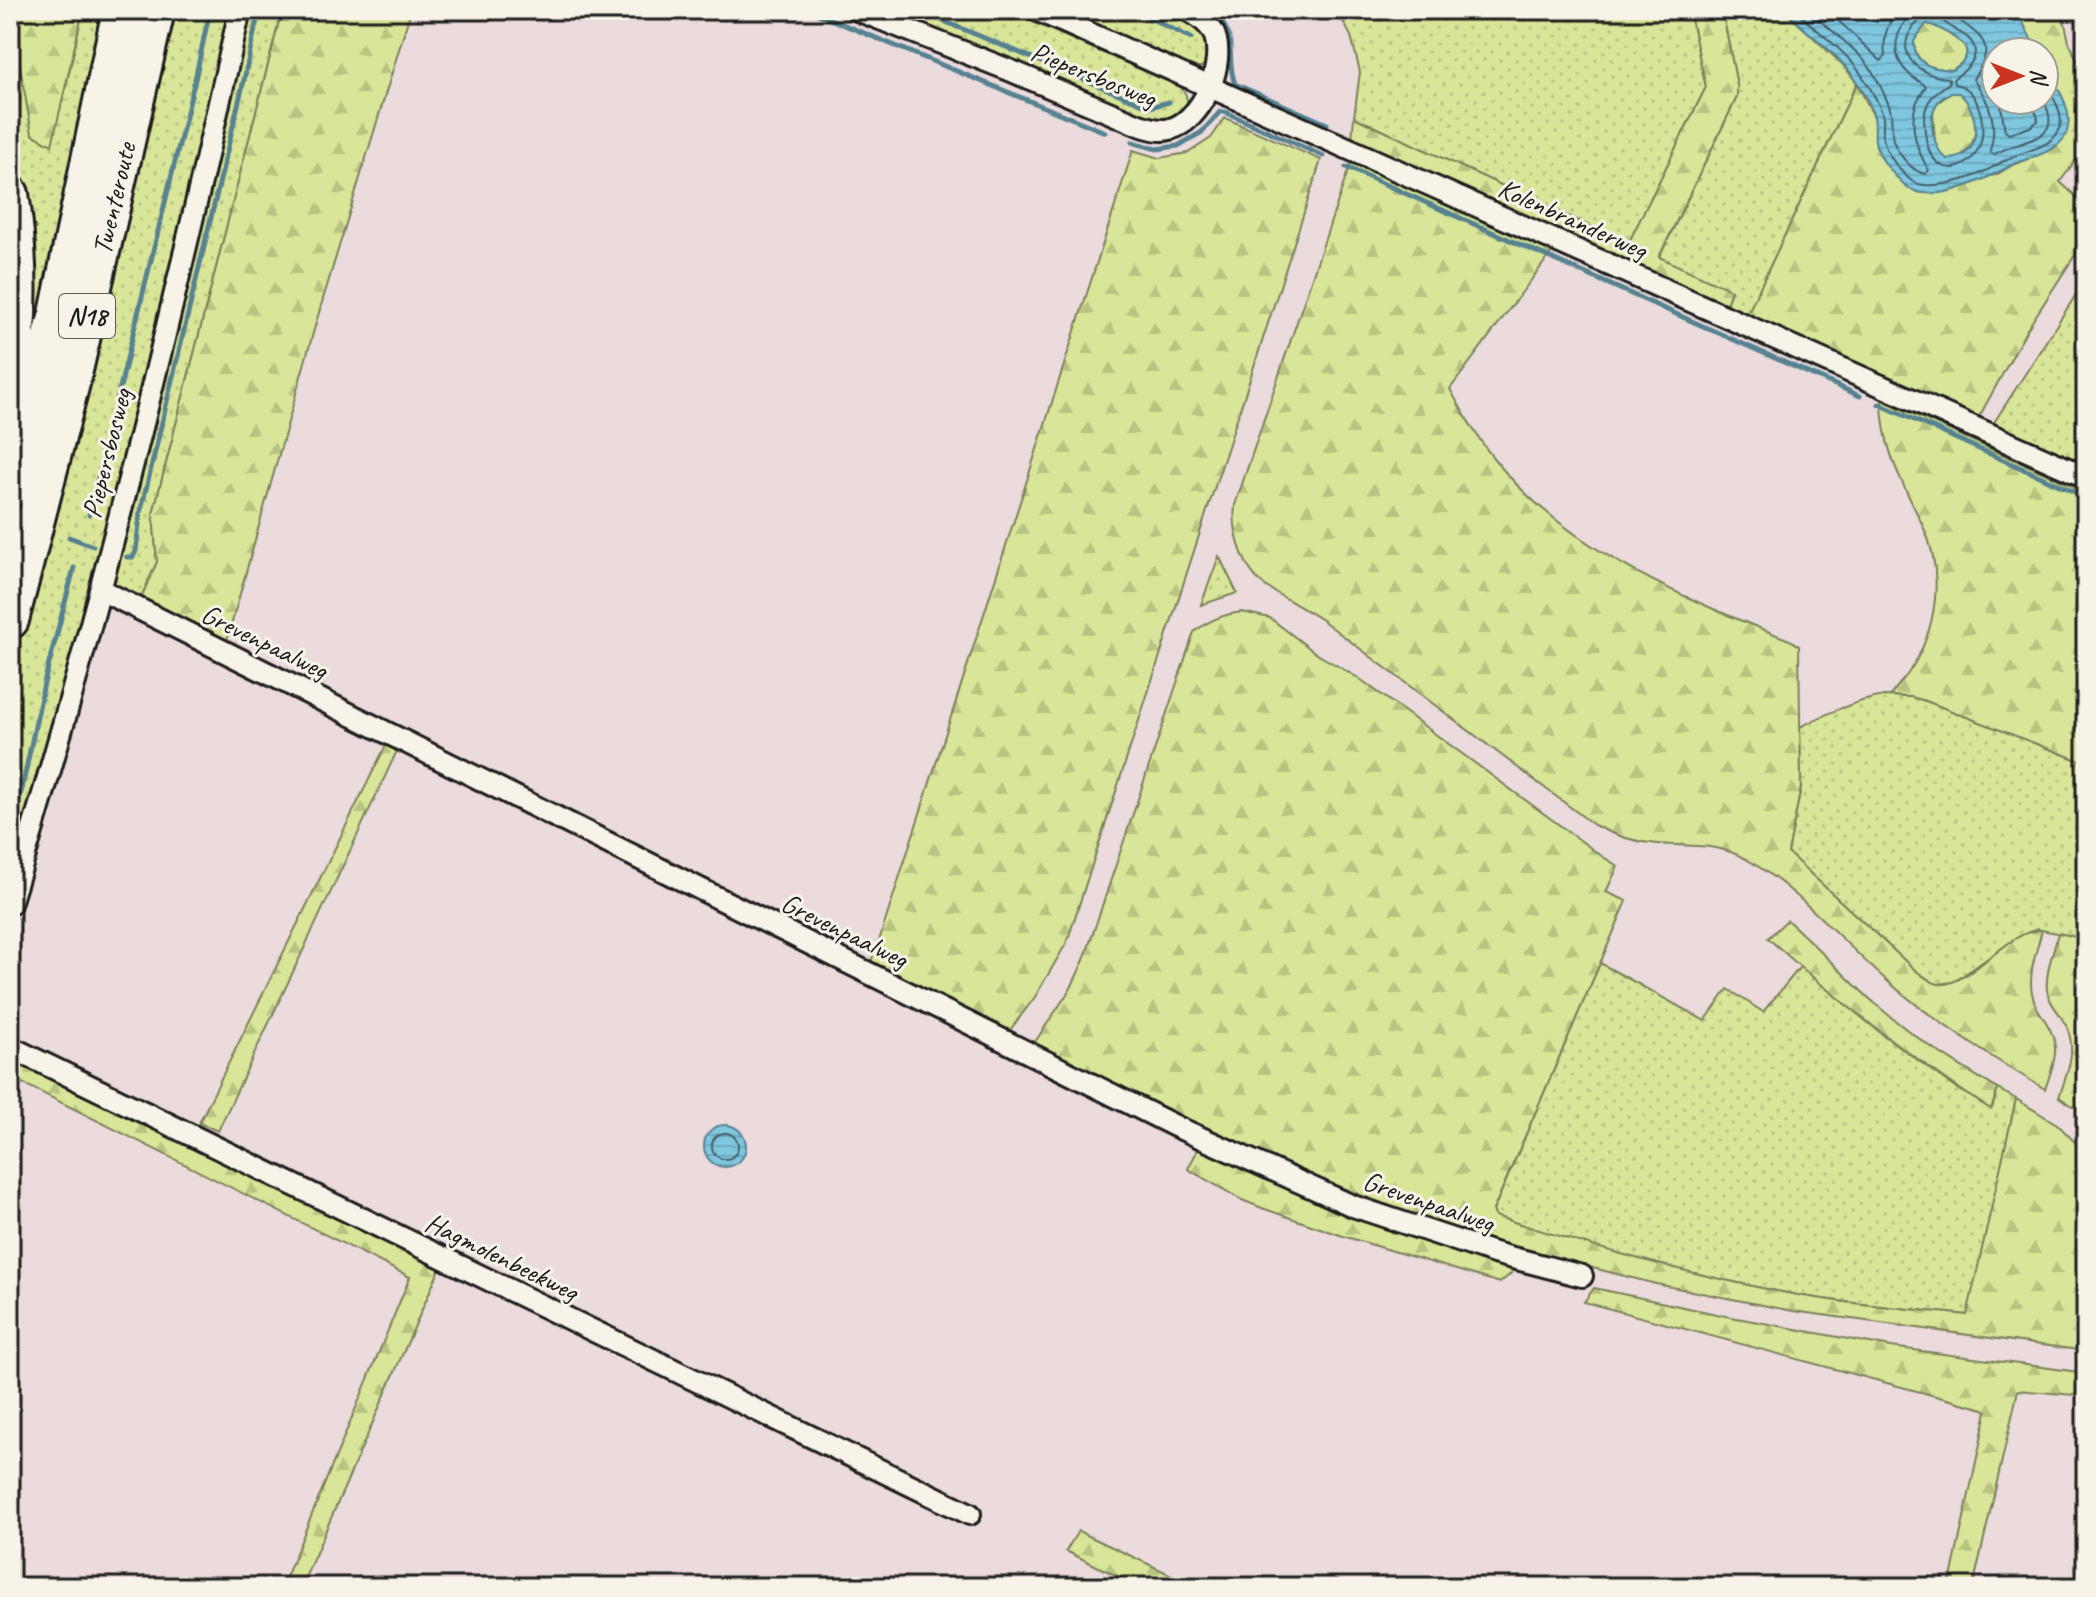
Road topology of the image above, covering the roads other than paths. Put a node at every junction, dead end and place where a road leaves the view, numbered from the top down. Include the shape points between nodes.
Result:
1 (121, 10) edge
2 (156, 10) edge
3 (240, 10) edge
4 (857, 10) edge
5 (1037, 10) edge
6 (1187, 10) edge
7 (1212, 87) junction
8 (10, 194) edge
9 (10, 386) edge
10 (2086, 477) edge
11 (10, 489) edge
12 (101, 590) junction
13 (10, 620) edge
14 (10, 904) edge
15 (10, 1047) edge
16 (1582, 1276) dead end
17 (970, 1514) dead end

1 - 11 highway, Twenteroute / N18 via 58,314
2 - 13 highway, Twenteroute / N18 via 72,379
3 - 12 street, Piepersbosweg
4 - 7 street, Piepersbosweg via 1156,129 1186,121
5 - 7 street, Kolenbranderweg
6 - 7 street via 1198,15 1216,39
7 - 10 street, Kolenbranderweg
8 - 9 highway, N18 via 18,315
12 - 14 street, Piepersbosweg
12 - 16 street, Grevenpaalweg via 1177,1127 1353,1206
15 - 17 street, Hagmolenbeekweg

